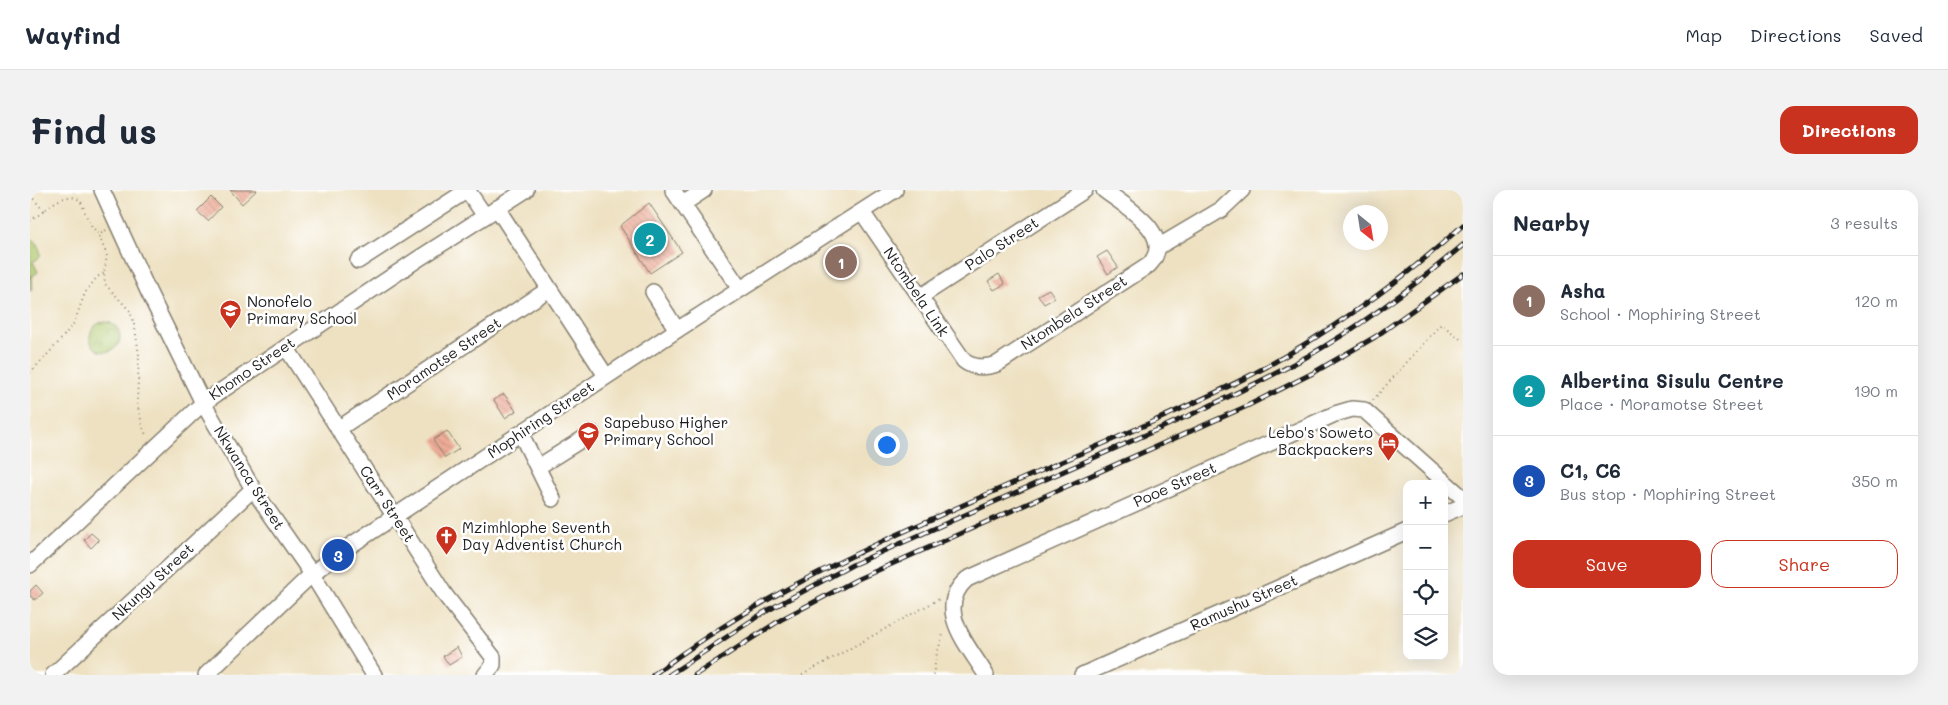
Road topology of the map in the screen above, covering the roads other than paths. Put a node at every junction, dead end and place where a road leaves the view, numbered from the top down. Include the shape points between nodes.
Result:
1 (102, 190) edge
2 (526, 190) edge
3 (673, 190) edge
4 (704, 190) edge
5 (895, 190) edge
6 (1084, 190) edge
7 (1104, 190) edge
8 (1242, 190) edge
9 (682, 204) junction
10 (491, 212) junction
11 (862, 212) junction
12 (1158, 244) junction
13 (358, 261) dead end
14 (549, 289) junction
15 (740, 289) junction
16 (653, 292) dead end
17 (920, 297) junction
18 (677, 330) junction
19 (286, 347) junction
20 (974, 367) joint
21 (606, 376) junction
22 (203, 403) junction
23 (338, 429) junction
24 (592, 433) dead end
25 (521, 434) junction
26 (538, 467) junction
27 (253, 488) junction
28 (1463, 498) edge
29 (553, 499) dead end
30 (1463, 506) edge
31 (1448, 512) edge
32 (395, 517) junction
33 (1403, 533) edge
34 (30, 565) edge
35 (312, 574) junction
36 (366, 672) edge
37 (53, 675) edge
38 (206, 675) edge
39 (485, 675) edge
40 (986, 675) edge
41 (1082, 675) edge

1 - 22 street, Nkwanca Street
2 - 10 street, Khomo Street
3 - 9 street
4 - 9 street
5 - 11 street, Mophiring Street
6 - 17 street, Palo Street
7 - 12 street via 1147,225
8 - 12 street via 1222,209
9 - 15 street
10 - 13 street via 470,194 463,193
10 - 14 street
10 - 19 street, Khomo Street
11 - 15 street, Mophiring Street
11 - 17 street, Ntombela Link
12 - 20 street, Ntombela Street via 1149,265 997,364
14 - 21 street
14 - 23 street, Moramotse Street
15 - 18 street, Mophiring Street
16 - 18 street
17 - 20 street, Ntombela Link via 964,361
18 - 21 street, Mophiring Street
19 - 22 street, Khomo Street
19 - 23 street, Carr Street
21 - 25 street, Mophiring Street
22 - 27 street, Nkwanca Street
22 - 34 street, Khomo Street
23 - 32 street, Carr Street
24 - 26 street
25 - 26 street
25 - 32 street, Mophiring Street
26 - 29 street
27 - 35 street, Nkwanca Street
27 - 37 street, Nkungu Street
28 - 40 street, Pooe Street via 1364,410 1352,409 1335,414 973,575 959,588 952,611 956,626
30 - 31 street
32 - 35 street, Mophiring Street
32 - 39 street, Carr Street via 445,595 493,657 493,665
33 - 41 street, Ramushu Street
35 - 36 street, Nkwanca Street
35 - 38 street, Mophiring Street

